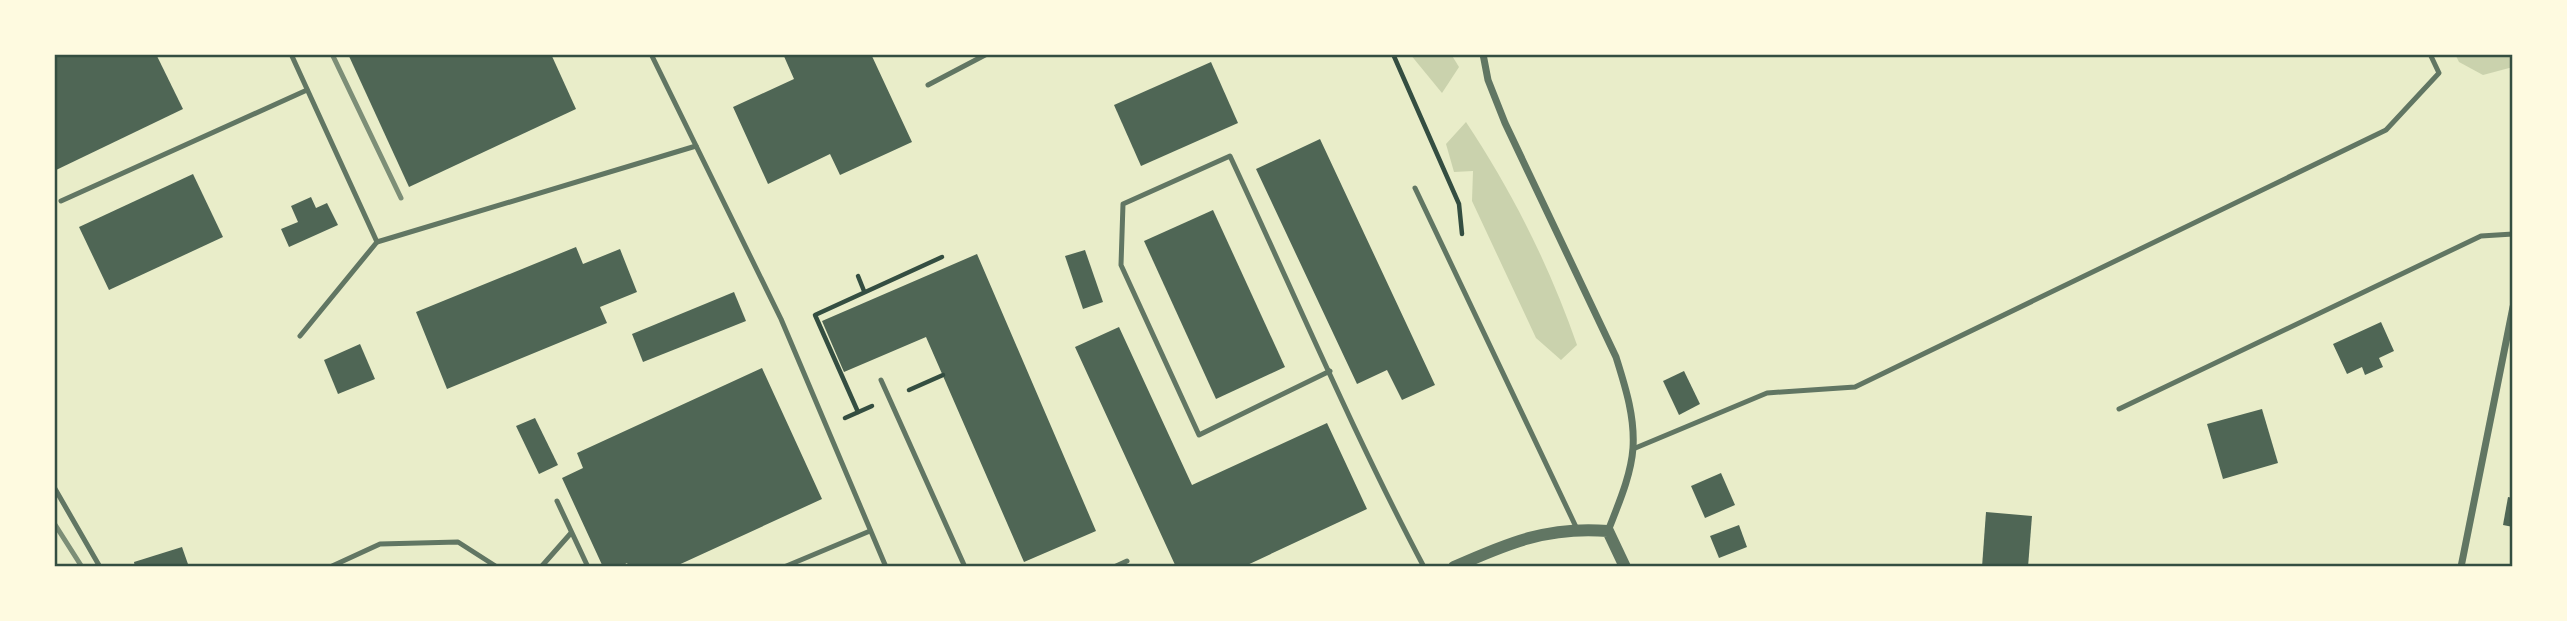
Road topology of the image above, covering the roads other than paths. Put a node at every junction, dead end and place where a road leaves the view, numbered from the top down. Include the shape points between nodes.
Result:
1 (290, 54) edge
2 (651, 54) edge
3 (987, 54) edge
4 (1483, 54) edge
5 (2430, 54) edge
6 (928, 85) dead end
7 (307, 90) junction
8 (696, 146) junction
9 (1415, 188) dead end
10 (61, 201) dead end
11 (2513, 234) edge
12 (377, 242) junction
13 (2513, 307) edge
14 (300, 336) dead end
15 (1330, 372) junction
16 (881, 380) dead end
17 (2119, 409) dead end
18 (1633, 449) junction
19 (54, 487) edge
20 (557, 501) dead end
21 (1577, 529) junction
22 (870, 531) junction
23 (1608, 531) junction
24 (571, 533) junction
25 (1127, 561) dead end
26 (100, 567) edge
27 (330, 567) edge
28 (497, 567) edge
29 (541, 567) edge
30 (588, 567) edge
31 (784, 567) edge
32 (886, 567) edge
33 (965, 567) edge
34 (1114, 567) edge
35 (1423, 567) edge
36 (1454, 567) edge
37 (1625, 567) edge
38 (2461, 567) edge

1 - 7 lane
2 - 8 lane
3 - 6 lane
4 - 18 street via 1505,123 1616,357 1631,415
5 - 18 lane via 2439,73 2386,130 1855,387 1767,393
7 - 10 lane
7 - 12 lane
8 - 12 lane
8 - 22 lane via 781,319
9 - 21 lane
11 - 17 lane via 2481,236
12 - 14 lane
13 - 38 street
15 - 15 lane via 1230,156 1123,204 1121,265 1199,435
15 - 35 lane
16 - 33 lane
18 - 23 street
19 - 26 lane
20 - 24 lane
21 - 23 street
21 - 36 street via 1546,533
22 - 31 lane
22 - 32 lane
23 - 37 street
24 - 29 lane
24 - 30 lane
25 - 34 lane
27 - 28 lane via 380,544 458,542

